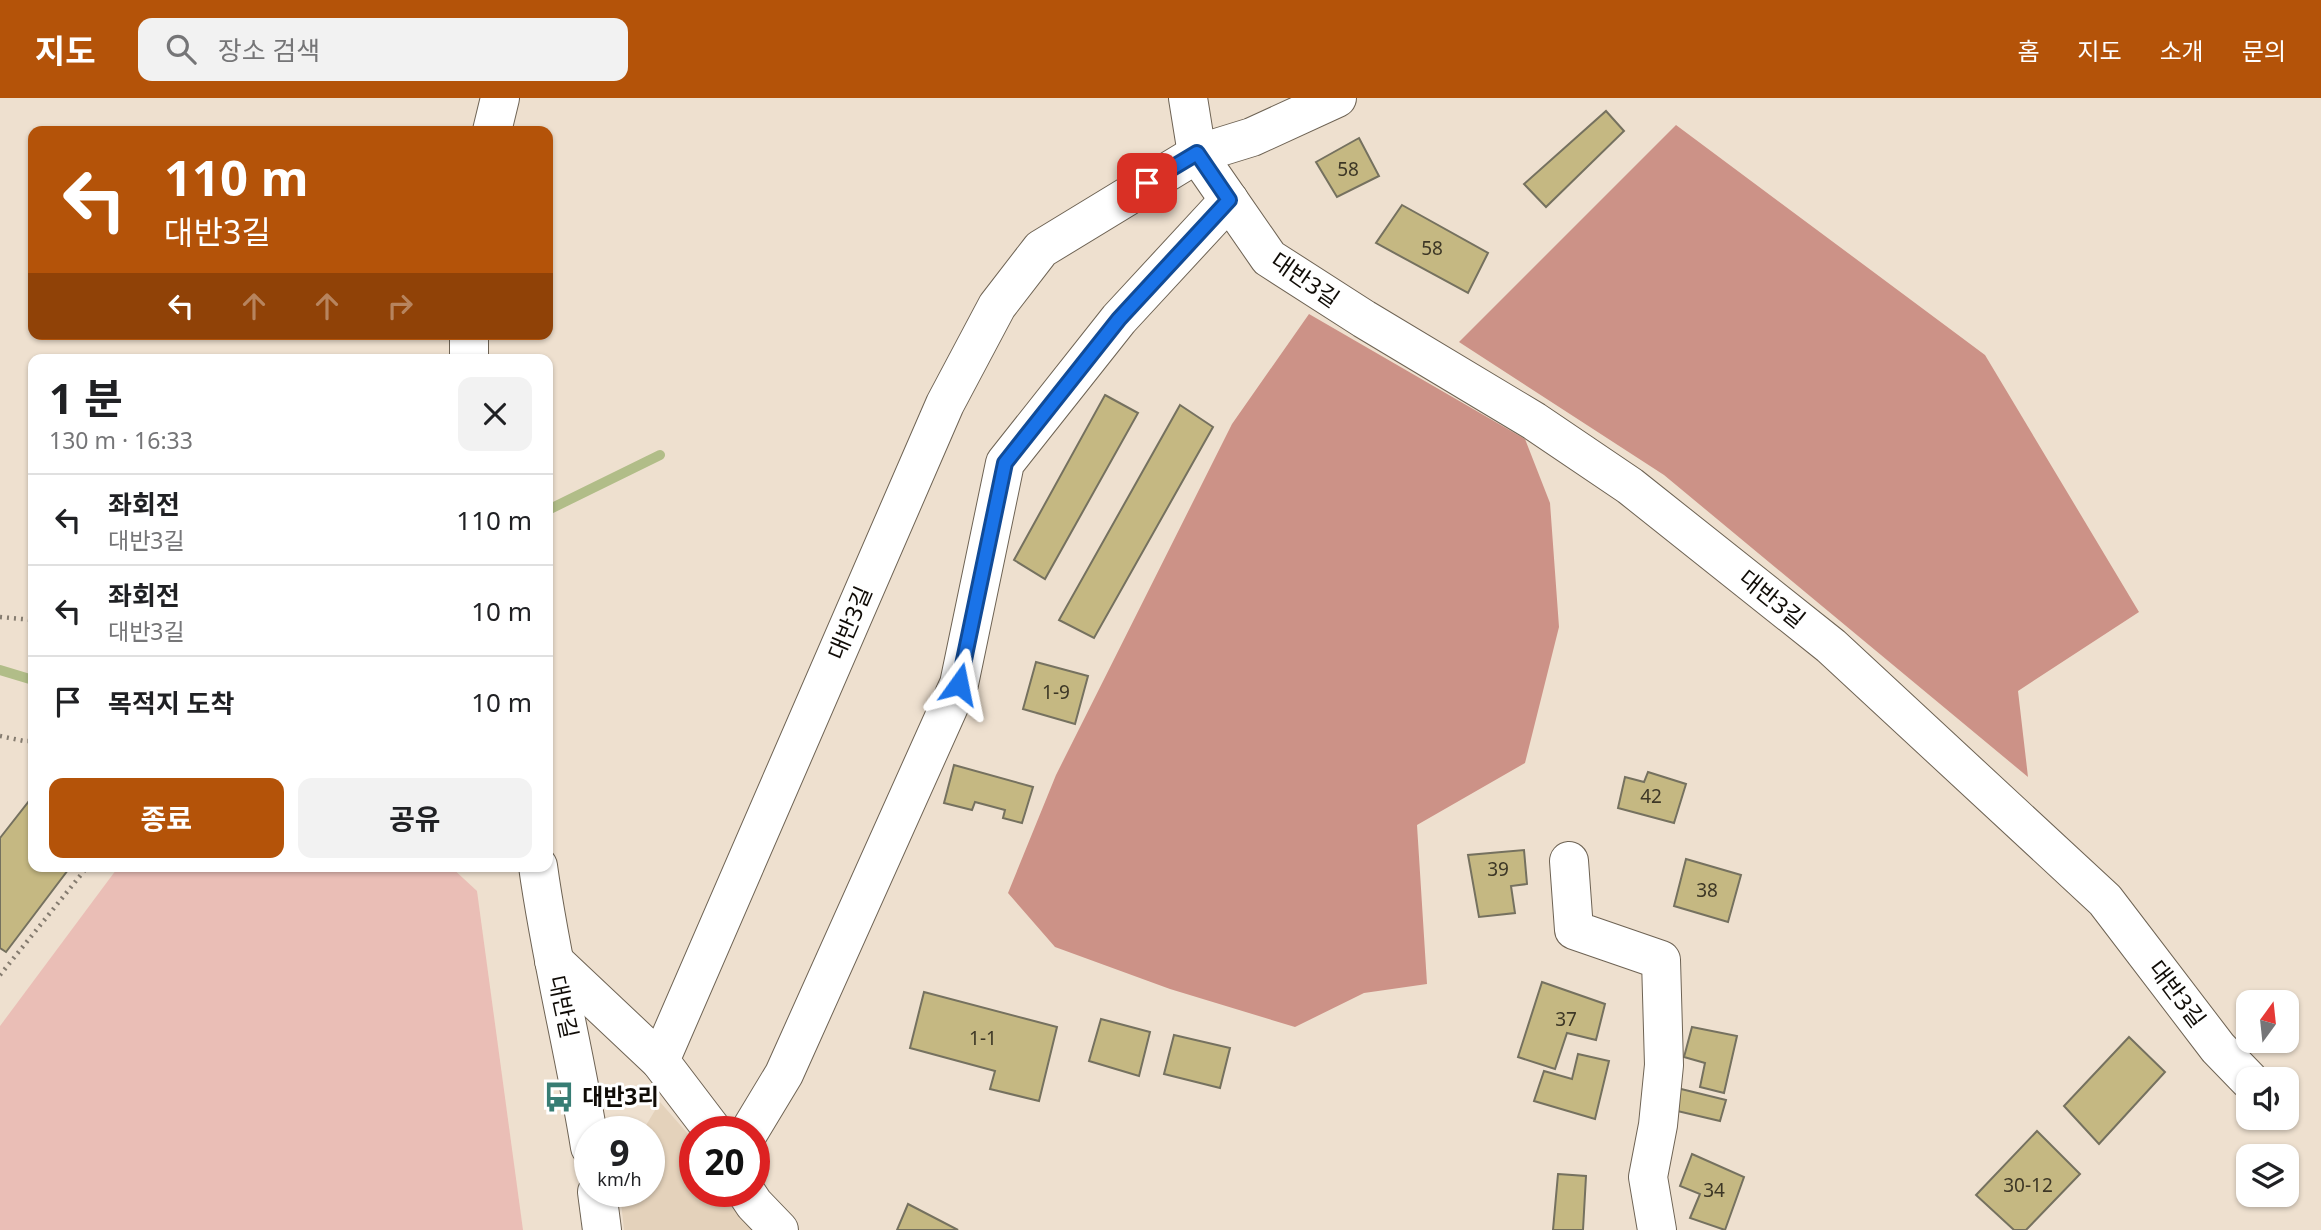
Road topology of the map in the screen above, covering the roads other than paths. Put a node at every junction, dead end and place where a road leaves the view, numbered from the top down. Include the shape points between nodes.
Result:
1 (500, 98) edge
2 (1188, 98) edge
3 (1337, 98) edge
4 (493, 126) edge
5 (1197, 153) junction
6 (1229, 200) junction
7 (1569, 861) dead end
8 (539, 872) edge
9 (554, 961) junction
10 (660, 1062) junction
11 (2236, 1067) edge
12 (585, 1116) edge
13 (702, 1116) edge
14 (758, 1116) edge
15 (599, 1207) edge
16 (757, 1207) edge
17 (602, 1230) edge
18 (779, 1230) edge
19 (1657, 1230) edge

1 - 4 street
2 - 5 street, 대반3길
3 - 5 street, 대반3길 via 1252,137
5 - 6 street, 대반3길
5 - 10 street, 대반3길 via 1041,249 997,306 945,404
6 - 11 street, 대반3길 via 1269,258 1534,421 1630,486 1831,646 2105,900
6 - 14 street via 1119,319 1005,463 959,684 784,1073
7 - 19 street via 1574,930 1661,960 1664,1065 1648,1177
8 - 9 street, 대반길
9 - 10 street
9 - 12 street, 대반길
10 - 13 street
15 - 17 street
16 - 18 street

